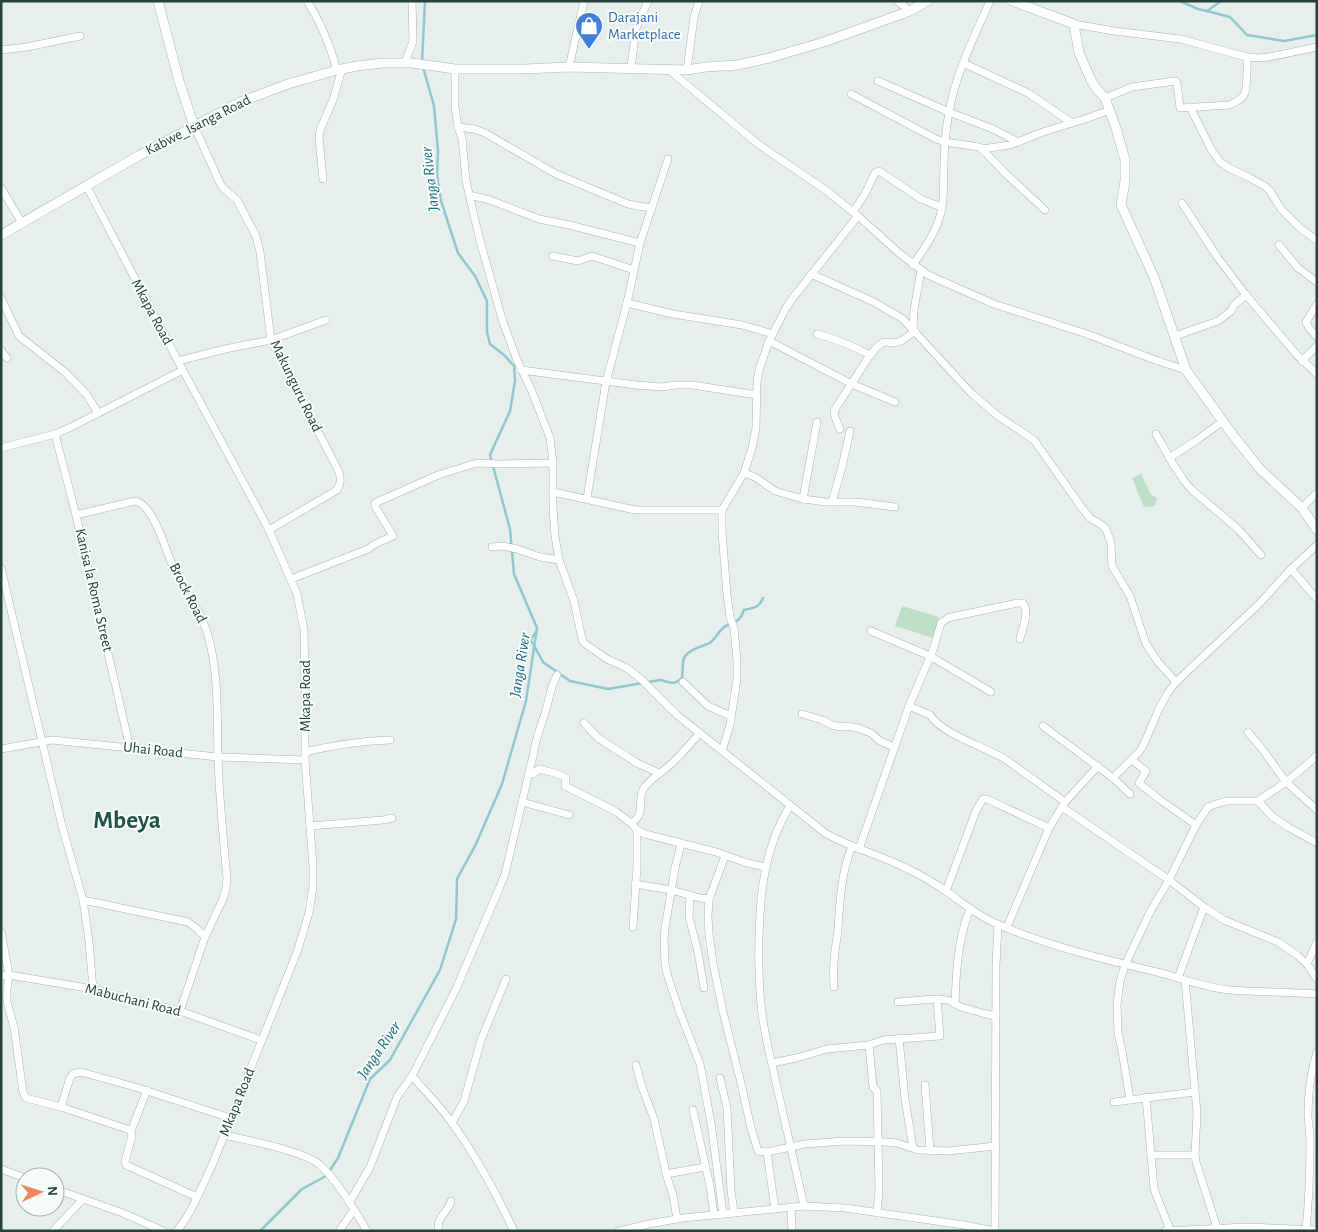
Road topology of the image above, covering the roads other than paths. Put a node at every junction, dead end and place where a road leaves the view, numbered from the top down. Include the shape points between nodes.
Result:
1 (158, 1) edge
2 (306, 1) edge
3 (412, 1) edge
4 (584, 1) edge
5 (648, 1) edge
6 (699, 1) edge
7 (897, 1) edge
8 (927, 1) edge
9 (990, 1) edge
10 (1012, 1) edge
11 (910, 11) junction
12 (1074, 24) junction
13 (80, 36) dead end
14 (1316, 48) edge
15 (1, 50) edge
16 (1247, 57) junction
17 (409, 63) junction
18 (963, 64) junction
19 (569, 67) junction
20 (631, 68) junction
21 (340, 69) junction
22 (455, 69) junction
23 (668, 69) junction
24 (686, 70) junction
25 (878, 81) dead end
26 (851, 94) dead end
27 (1105, 98) junction
28 (1190, 108) junction
29 (1110, 110) junction
30 (949, 112) junction
31 (1072, 123) junction
32 (194, 126) junction
33 (458, 127) junction
34 (945, 142) junction
35 (1018, 142) junction
36 (982, 149) junction
37 (668, 159) dead end
38 (323, 179) dead end
39 (86, 185) junction
40 (1, 188) edge
41 (469, 195) junction
42 (1182, 203) dead end
43 (941, 207) junction
44 (652, 208) junction
45 (1045, 210) dead end
46 (855, 214) junction
47 (22, 223) junction
48 (1, 235) edge
49 (1317, 240) edge
50 (640, 243) junction
51 (1279, 246) dead end
52 (554, 256) dead end
53 (913, 265) junction
54 (634, 270) junction
55 (921, 270) junction
56 (812, 274) junction
57 (1317, 282) edge
58 (1246, 295) junction
59 (1, 298) edge
60 (627, 303) junction
61 (1317, 304) edge
62 (326, 320) dead end
63 (914, 330) junction
64 (817, 334) dead end
65 (1176, 336) junction
66 (771, 337) junction
67 (1317, 337) edge
68 (271, 340) junction
69 (1317, 346) edge
70 (1, 350) edge
71 (870, 355) junction
72 (7, 358) dead end
73 (1302, 360) junction
74 (178, 361) junction
75 (183, 370) junction
76 (521, 370) junction
77 (1186, 370) junction
78 (1317, 374) edge
79 (606, 382) junction
80 (852, 384) junction
81 (757, 395) junction
82 (895, 402) dead end
83 (98, 413) junction
84 (1223, 421) junction
85 (817, 422) dead end
86 (840, 429) dead end
87 (850, 431) dead end
88 (55, 434) junction
89 (1156, 434) dead end
90 (1, 448) edge
91 (1169, 458) junction
92 (553, 463) junction
93 (744, 472) junction
94 (553, 492) junction
95 (1317, 494) edge
96 (587, 498) junction
97 (803, 499) junction
98 (832, 502) junction
99 (895, 507) dead end
100 (1302, 508) junction
101 (722, 510) junction
102 (76, 515) junction
103 (269, 530) junction
104 (1317, 530) edge
105 (1317, 545) edge
106 (492, 547) dead end
107 (1261, 555) dead end
108 (559, 560) junction
109 (1, 568) edge
110 (1292, 569) junction
111 (291, 579) junction
112 (1317, 599) edge
113 (870, 631) dead end
114 (1020, 640) dead end
115 (930, 656) junction
116 (557, 675) dead end
117 (683, 682) dead end
118 (1176, 682) junction
119 (991, 692) dead end
120 (909, 706) junction
121 (802, 714) dead end
122 (731, 716) junction
123 (584, 723) dead end
124 (1043, 726) dead end
125 (1248, 732) dead end
126 (700, 733) junction
127 (390, 740) dead end
128 (42, 742) junction
129 (894, 747) junction
130 (130, 748) junction
131 (1, 749) edge
132 (722, 751) junction
133 (305, 756) junction
134 (1317, 756) edge
135 (218, 757) junction
136 (1132, 760) junction
137 (1098, 766) junction
138 (529, 772) junction
139 (659, 773) junction
140 (1113, 778) junction
141 (1286, 782) junction
142 (1130, 794) dead end
143 (1258, 800) junction
144 (522, 802) junction
145 (1063, 804) junction
146 (790, 806) junction
147 (1317, 810) edge
148 (569, 815) dead end
149 (392, 818) dead end
150 (631, 823) junction
151 (1196, 825) junction
152 (310, 826) junction
153 (1049, 828) junction
154 (637, 830) junction
155 (1317, 843) edge
156 (681, 844) junction
157 (855, 847) junction
158 (725, 856) junction
159 (765, 867) junction
160 (1169, 880) junction
161 (635, 884) junction
162 (671, 890) junction
163 (946, 891) junction
164 (690, 896) junction
165 (709, 899) junction
166 (83, 900) junction
167 (1204, 907) junction
168 (970, 909) junction
169 (998, 924) junction
170 (633, 927) dead end
171 (1006, 927) junction
172 (1, 932) edge
173 (205, 938) junction
174 (1317, 942) edge
175 (1307, 964) junction
176 (1125, 965) junction
177 (9, 975) junction
178 (1, 976) edge
179 (506, 979) dead end
180 (1182, 979) junction
181 (1317, 979) edge
182 (834, 987) dead end
183 (704, 988) dead end
184 (93, 989) junction
185 (1317, 994) edge
186 (937, 999) junction
187 (898, 1002) dead end
188 (955, 1004) junction
189 (180, 1011) junction
190 (996, 1016) junction
191 (900, 1038) junction
192 (261, 1040) junction
193 (869, 1045) junction
194 (1317, 1052) edge
195 (772, 1062) junction
196 (636, 1065) dead end
197 (412, 1076) junction
198 (720, 1078) dead end
199 (925, 1085) dead end
200 (148, 1090) junction
201 (1195, 1092) junction
202 (1146, 1098) junction
203 (1130, 1100) junction
204 (1114, 1102) dead end
205 (61, 1107) junction
206 (693, 1110) dead end
207 (230, 1118) junction
208 (452, 1123) junction
209 (131, 1131) junction
210 (224, 1135) junction
211 (877, 1142) junction
212 (996, 1146) junction
213 (790, 1147) junction
214 (913, 1148) junction
215 (930, 1150) junction
216 (766, 1152) junction
217 (1151, 1155) junction
218 (1195, 1155) junction
219 (705, 1167) junction
220 (1, 1169) edge
221 (15, 1174) edge
222 (666, 1174) junction
223 (65, 1193) edge
224 (197, 1197) junction
225 (83, 1199) junction
226 (450, 1201) dead end
227 (349, 1203) junction
228 (804, 1206) junction
229 (792, 1207) junction
230 (775, 1209) junction
231 (354, 1210) junction
232 (734, 1213) junction
233 (877, 1213) junction
234 (714, 1214) junction
235 (723, 1214) junction
236 (677, 1219) junction
237 (964, 1228) edge
238 (1218, 1229) edge
239 (1170, 1230) edge
240 (1303, 1230) edge
241 (1317, 1230) edge
242 (52, 1231) edge
243 (163, 1231) edge
244 (177, 1231) edge
245 (339, 1231) edge
246 (367, 1231) edge
247 (439, 1231) edge
248 (514, 1231) edge
249 (619, 1231) edge
250 (792, 1231) edge
251 (995, 1231) edge
252 (1165, 1231) edge

1 - 32 street
2 - 21 street
3 - 17 street
4 - 19 street
5 - 20 street via 636,28
6 - 24 street
7 - 11 street
8 - 11 street, Kabwe_Isanga Road
9 - 18 street
10 - 12 street
11 - 24 street, Kabwe_Isanga Road via 769,58
12 - 16 street via 1180,39
12 - 27 street via 1079,53 1091,80
13 - 15 street
14 - 16 street via 1269,57
16 - 28 street via 1246,86 1238,101 1230,105
17 - 21 street, Kabwe_Isanga Road
17 - 22 street, Kabwe_Isanga Road
18 - 30 street
18 - 31 street via 1028,93
19 - 20 street, Kabwe_Isanga Road
19 - 22 street, Kabwe_Isanga Road
20 - 23 street, Kabwe_Isanga Road
21 - 32 street, Kabwe_Isanga Road via 262,93
21 - 38 street via 335,93 320,130
22 - 33 street
23 - 24 street, Kabwe_Isanga Road
23 - 46 street via 758,144
25 - 30 street
26 - 34 street
27 - 28 street via 1132,87 1175,81 1180,108
27 - 29 street
28 - 49 street via 1220,162 1266,187 1301,229
29 - 31 street
29 - 65 street via 1125,160 1121,205 1154,277
30 - 34 street
30 - 35 street
31 - 35 street
32 - 39 street, Kabwe_Isanga Road
32 - 68 street, Makunguru Road via 220,183 240,204 259,244
33 - 41 street
33 - 44 street via 494,137 567,179 628,204
34 - 36 street
34 - 43 street
35 - 36 street
36 - 45 street
37 - 44 street
39 - 47 street, Kabwe_Isanga Road
39 - 74 street, Mkapa Road
40 - 47 street
41 - 50 street via 539,219
41 - 76 street via 503,322
42 - 58 street
43 - 46 street via 921,199 879,171 875,173
43 - 53 street via 936,230
44 - 50 street
46 - 53 street
46 - 56 street
47 - 48 street, Kabwe_Isanga Road
50 - 54 street
51 - 57 street via 1298,268
52 - 54 street via 578,261 592,256
53 - 55 street
54 - 60 street
55 - 63 street
55 - 77 street via 994,304
56 - 63 street via 874,302 903,319
56 - 66 street via 786,308
58 - 65 street via 1218,321
58 - 73 street
59 - 83 street via 19,336 66,373 87,395
60 - 66 street via 742,325
60 - 79 street
61 - 67 street via 1306,322
62 - 68 street
63 - 71 street via 899,342 882,343
63 - 118 street via 971,393 1034,440 1090,518 1106,529 1111,543 1112,566 1130,596 1143,638 1154,657
64 - 71 street
65 - 77 street
66 - 80 street
66 - 81 street via 759,370
68 - 74 street
68 - 103 street, Makunguru Road via 341,478 336,490
69 - 73 street
70 - 72 street
71 - 80 street
73 - 78 street
74 - 75 street, Mkapa Road
75 - 83 street
75 - 103 street, Mkapa Road
76 - 79 street
76 - 92 street via 548,430
77 - 84 street
79 - 81 street via 656,387 692,385
79 - 96 street
80 - 82 street
80 - 86 street via 834,411
81 - 93 street via 756,428
83 - 88 street
84 - 91 street
84 - 100 street via 1260,469
85 - 97 street
87 - 98 street
88 - 90 street
88 - 102 street, Kanisa la Roma Street
89 - 91 street
91 - 107 street via 1192,490 1238,529
92 - 94 street
92 - 111 street via 477,463 438,475 375,504 393,536
93 - 97 street via 775,491
93 - 101 street
94 - 96 street
94 - 108 street
95 - 100 street
96 - 101 street via 635,510
97 - 98 street
98 - 99 street
100 - 104 street
101 - 122 street via 727,595 737,660
102 - 130 street, Kanisa la Roma Street
102 - 135 street, Brock Road via 134,501 141,503 152,518 208,633 217,680
103 - 111 street, Mkapa Road
105 - 110 street
106 - 108 street via 504,546
108 - 126 street via 574,601 584,643 644,682
109 - 128 street
110 - 112 street
110 - 118 street
111 - 133 street, Mkapa Road via 304,630
113 - 115 street
114 - 115 street via 1026,612 1023,603 948,618 941,623
115 - 119 street
115 - 120 street
116 - 138 street via 535,741
117 - 122 street via 708,706
118 - 136 street via 1158,711 1144,744
120 - 129 street
120 - 145 street via 1005,759
121 - 129 street via 840,727 858,728
122 - 132 street
123 - 139 street via 598,738
124 - 137 street
125 - 141 street
126 - 132 street
126 - 139 street
127 - 133 street, Uhai Road via 343,744
128 - 130 street, Uhai Road
128 - 131 street, Uhai Road
128 - 166 street
129 - 157 street
130 - 135 street, Uhai Road
132 - 146 street
133 - 135 street, Uhai Road
133 - 152 street, Mkapa Road
134 - 141 street
135 - 173 street via 227,878 223,898
136 - 140 street
136 - 151 street via 1146,771 1139,783
137 - 140 street
137 - 145 street
138 - 144 street
138 - 150 street via 533,774 539,770 558,774 566,778 565,786 615,811
139 - 150 street via 642,792 639,816
140 - 142 street
141 - 143 street
141 - 147 street
143 - 151 street via 1213,804
143 - 155 street via 1288,827
144 - 148 street
144 - 197 street via 502,882 456,989
145 - 153 street
145 - 160 street
146 - 157 street via 824,833
146 - 159 street via 772,841
149 - 152 street
150 - 154 street
151 - 160 street
152 - 192 street, Mkapa Road via 313,886 309,913 297,952
153 - 163 street via 983,799
153 - 171 street
154 - 156 street
154 - 161 street
156 - 158 street
156 - 162 street
157 - 163 street via 907,868
157 - 182 street via 845,863
158 - 159 street
158 - 165 street
159 - 195 street via 759,968 762,1014
160 - 167 street
160 - 176 street
161 - 162 street
161 - 170 street
162 - 164 street
162 - 235 street via 664,963 700,1064
163 - 168 street
164 - 165 street
164 - 183 street via 689,917
165 - 216 street via 711,951 722,1012 757,1150
166 - 173 street via 188,922
166 - 184 street
167 - 175 street via 1224,920 1278,942
167 - 180 street
168 - 169 street
168 - 188 street via 962,932
169 - 171 street
169 - 190 street
171 - 176 street
172 - 177 street
173 - 189 street
174 - 175 street
175 - 181 street
176 - 180 street
176 - 203 street via 1118,992 1117,1026
177 - 178 street, Mabuchani Road
177 - 184 street, Mabuchani Road
177 - 205 street via 6,995 23,1092 26,1098
179 - 208 street via 481,1040 464,1101
180 - 185 street via 1230,990
180 - 201 street
184 - 189 street, Mabuchani Road
186 - 187 street
186 - 188 street
186 - 191 street via 940,1036
188 - 190 street
189 - 192 street, Mabuchani Road
190 - 212 street
191 - 193 street
191 - 214 street
192 - 207 street, Mkapa Road
193 - 195 street via 827,1049
193 - 211 street via 873,1087 877,1091
194 - 240 street via 1308,1108 1310,1184
195 - 213 street
196 - 222 street via 654,1119
197 - 208 street
197 - 227 street via 397,1097 370,1167
198 - 232 street via 727,1108
199 - 215 street
200 - 205 street via 76,1073 70,1078
200 - 207 street
200 - 209 street
201 - 202 street
201 - 218 street
202 - 203 street
202 - 217 street
203 - 204 street
205 - 209 street
206 - 219 street
207 - 210 street, Mkapa Road
208 - 248 street via 490,1181
209 - 224 street via 128,1167
210 - 224 street, Mkapa Road
210 - 227 street via 296,1154 319,1164
211 - 213 street via 831,1142
211 - 214 street
211 - 233 street
212 - 215 street
212 - 251 street
213 - 216 street
213 - 228 street
214 - 215 street
216 - 230 street
217 - 218 street
217 - 239 street via 1154,1189
218 - 238 street
219 - 222 street
219 - 234 street
220 - 221 street
222 - 236 street
223 - 225 street
224 - 244 street, Mkapa Road
225 - 242 street
225 - 243 street
226 - 247 street via 447,1211 438,1221
227 - 231 street
228 - 229 street
228 - 233 street
229 - 230 street
229 - 250 street
230 - 232 street
231 - 245 street
231 - 246 street
232 - 235 street
233 - 237 street
234 - 235 street
234 - 236 street
236 - 249 street
237 - 251 street
238 - 239 street
238 - 240 street
239 - 252 street
240 - 241 street

